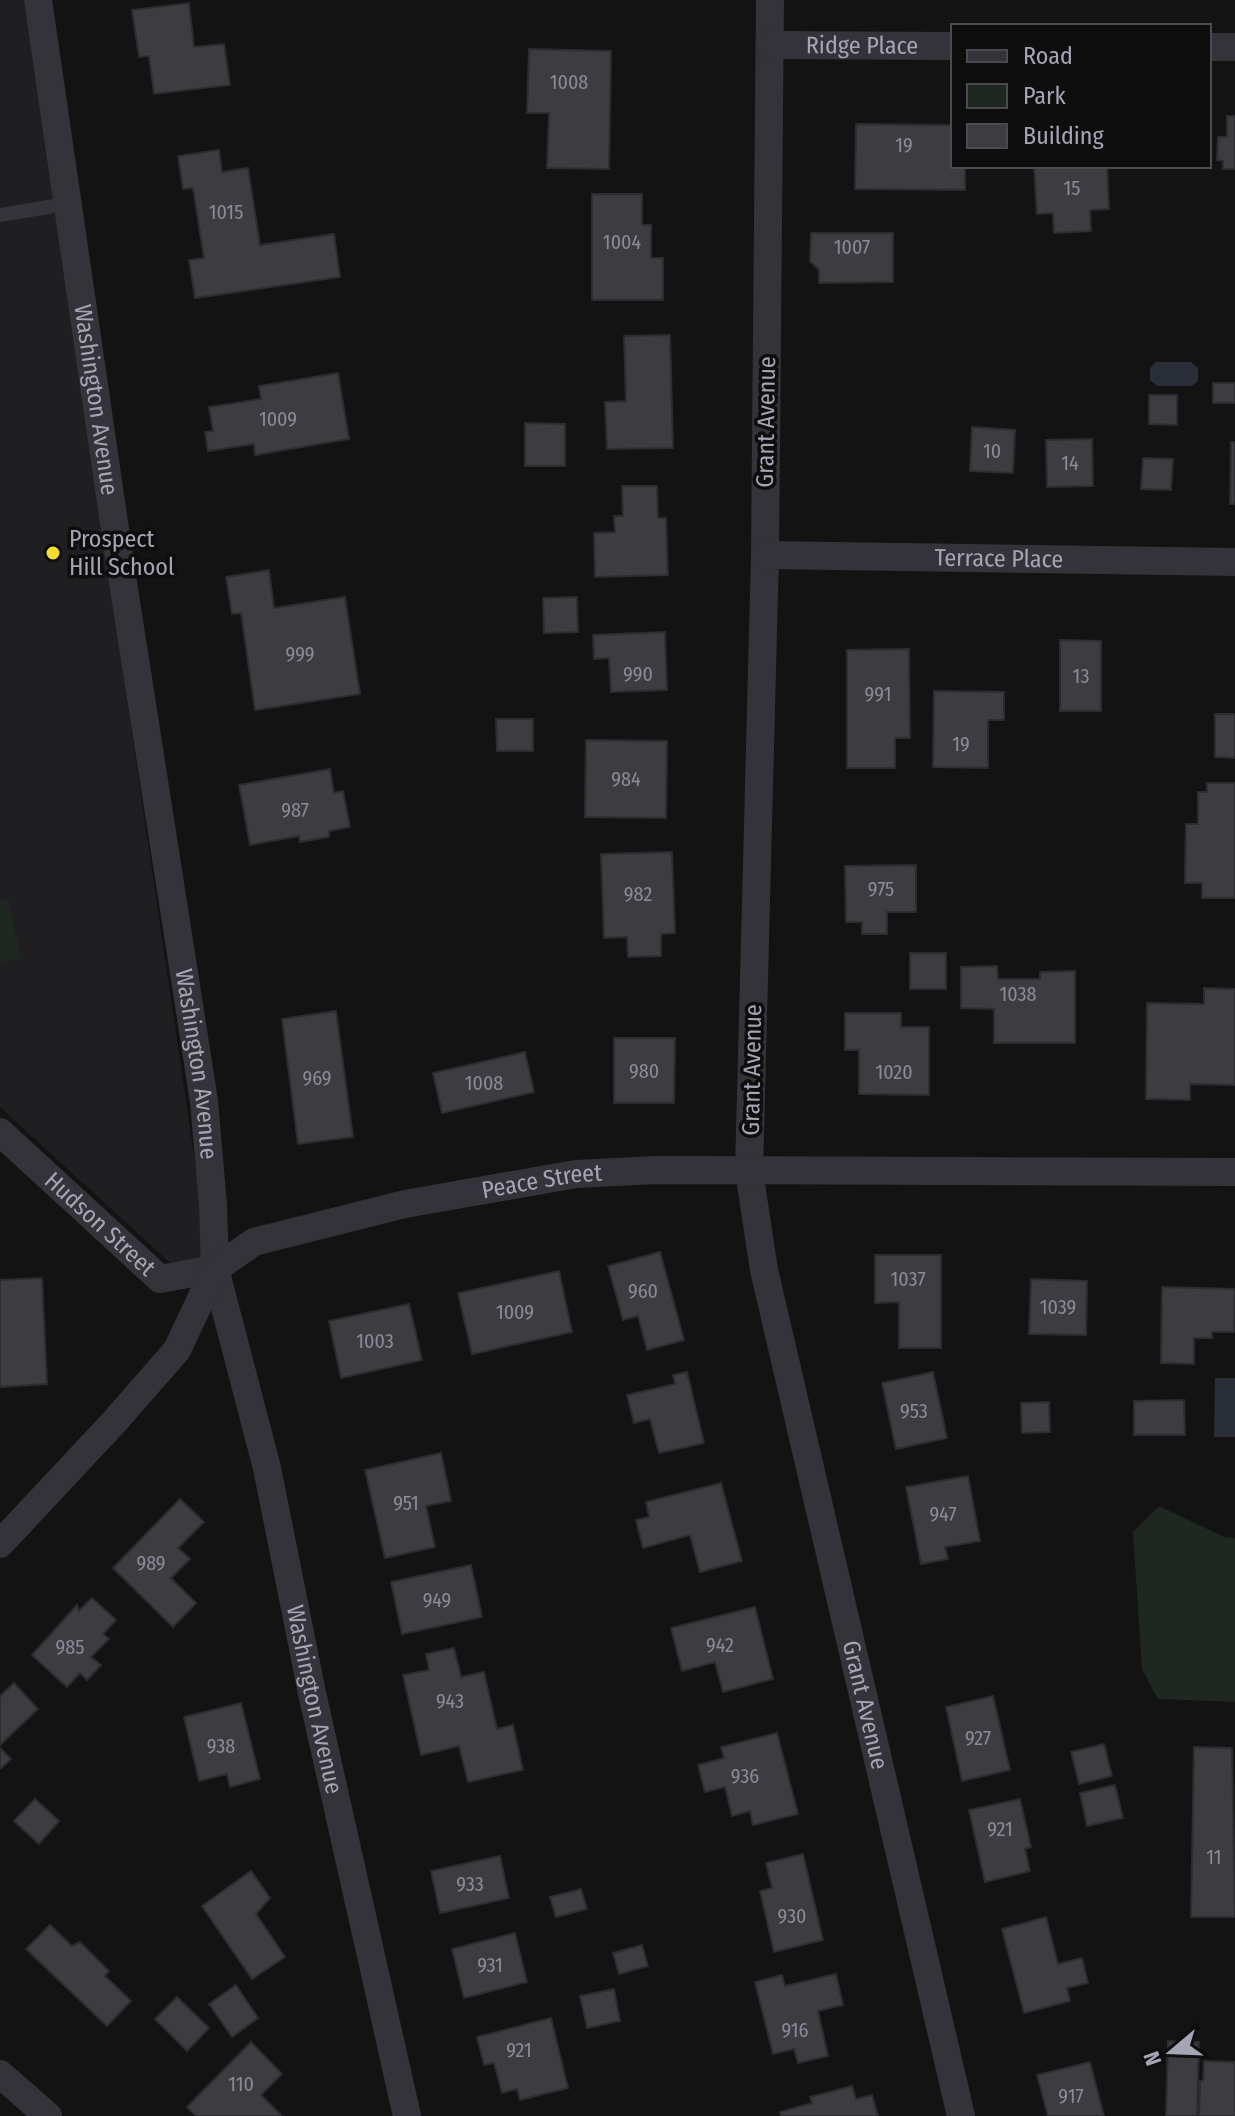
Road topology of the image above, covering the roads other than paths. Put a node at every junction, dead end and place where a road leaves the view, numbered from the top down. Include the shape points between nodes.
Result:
1 (38, 0) edge
2 (770, 0) edge
3 (770, 45) junction
4 (951, 46) edge
5 (1211, 47) edge
6 (1235, 47) edge
7 (66, 204) junction
8 (0, 215) edge
9 (765, 555) junction
10 (1235, 562) edge
11 (0, 1132) edge
12 (749, 1171) junction
13 (1235, 1172) edge
14 (215, 1269) junction
15 (0, 1544) edge
16 (0, 2074) edge
17 (48, 2116) edge
18 (407, 2116) edge
19 (961, 2116) edge

1 - 7 street, Washington Avenue
2 - 3 street, Grant Avenue
3 - 4 street, Ridge Place
3 - 9 street, Grant Avenue
5 - 6 street
7 - 8 lane
7 - 14 street, Washington Avenue via 204,1101
9 - 10 street, Terrace Place
9 - 12 street, Grant Avenue
11 - 14 street, Hudson Street via 160,1279
12 - 13 street, Peace Street
12 - 14 street, Peace Street via 576,1174 405,1204 254,1242
12 - 19 street, Grant Avenue via 764,1270
14 - 15 street via 177,1350
14 - 18 street, Washington Avenue via 267,1468
16 - 17 street

